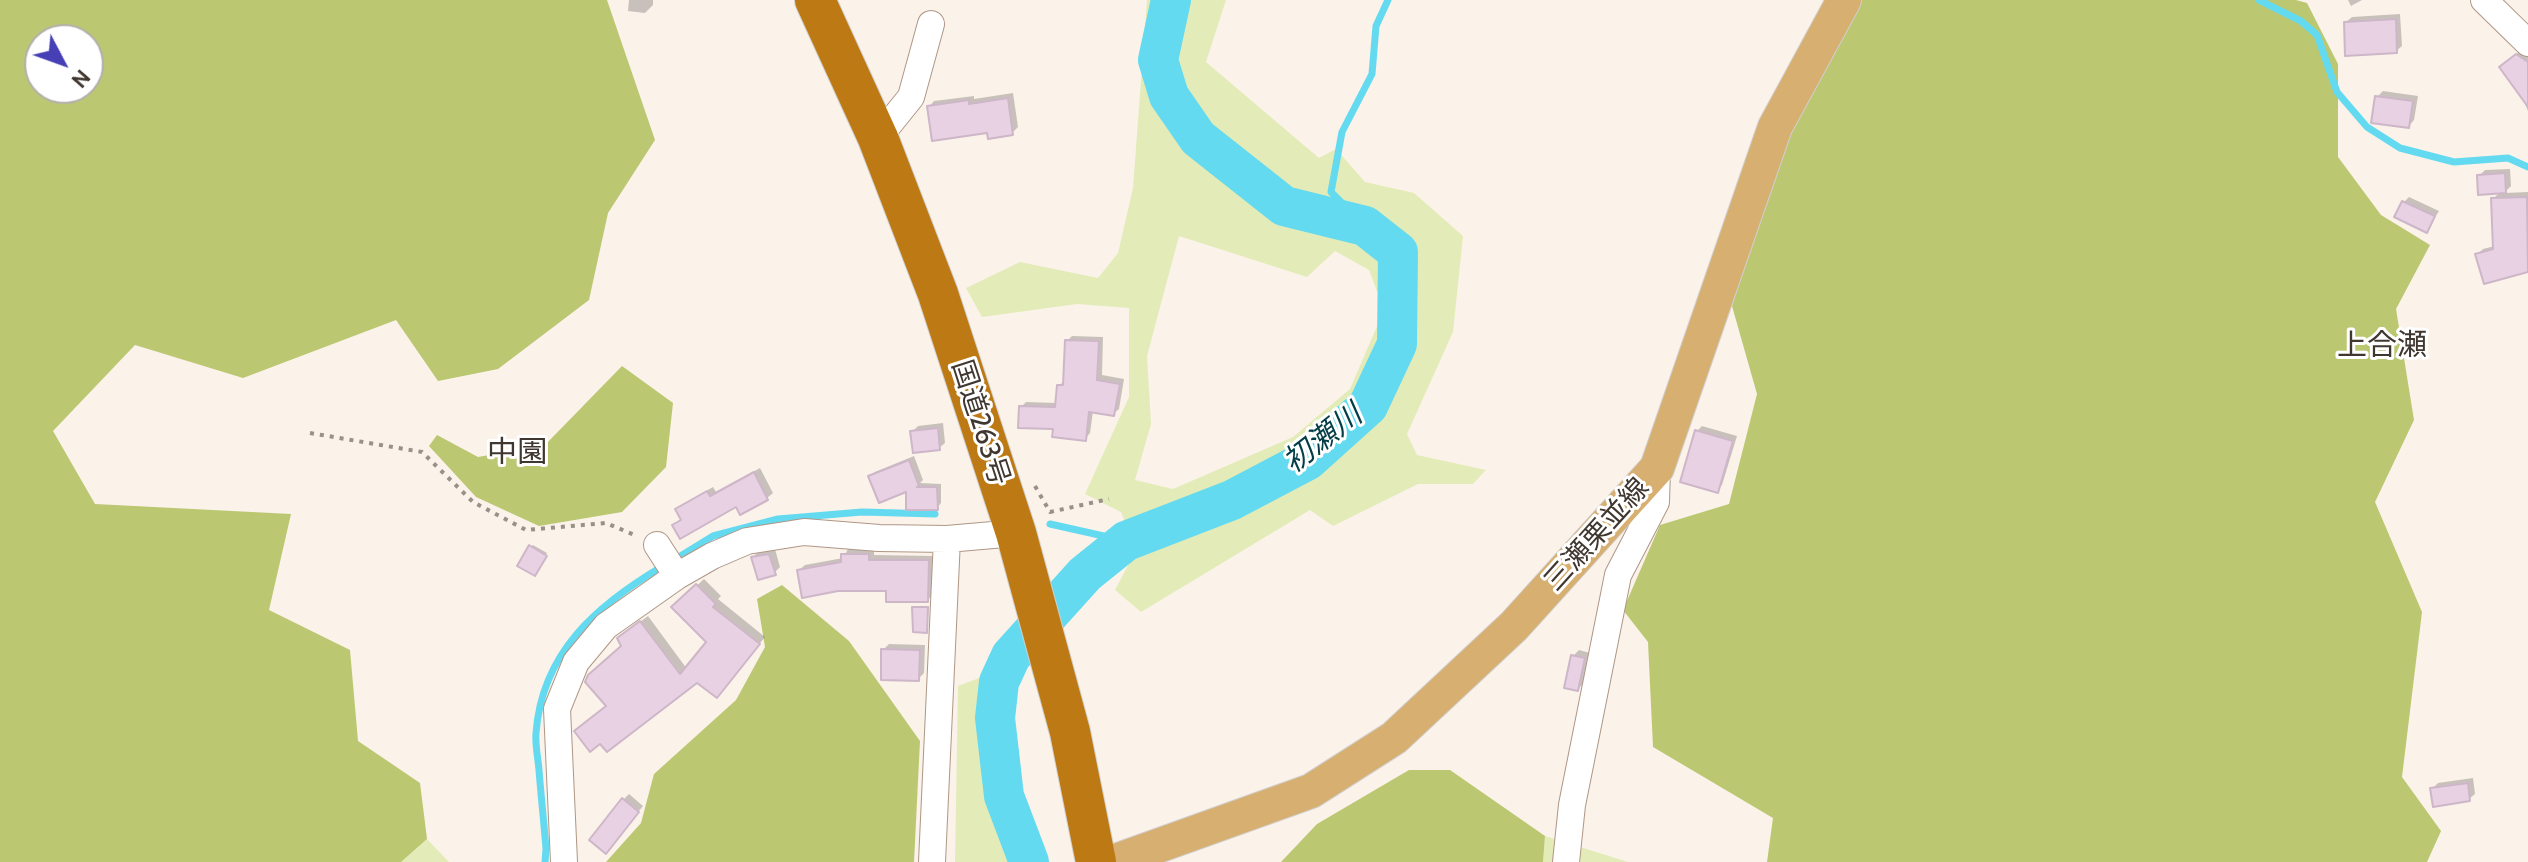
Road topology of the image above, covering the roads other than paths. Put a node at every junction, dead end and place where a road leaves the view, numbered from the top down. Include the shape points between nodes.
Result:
1 (815, 0) edge
2 (1844, 0) edge
3 (2484, 0) edge
4 (931, 24) dead end
5 (2528, 43) edge
6 (878, 138) junction
7 (1657, 468) junction
8 (1016, 533) junction
9 (947, 539) junction
10 (657, 545) road end
11 (677, 576) junction
12 (564, 862) edge
13 (932, 862) edge
14 (1096, 862) edge
15 (1113, 862) edge
16 (1566, 862) edge

1 - 6 highway, 国道263号
2 - 7 main road, 三瀬栗並線 via 1775,127
3 - 5 street
4 - 6 street via 911,97
6 - 8 highway, 国道263号 via 938,294
7 - 15 main road, 三瀬栗並線 via 1514,626 1394,738 1311,791
7 - 16 street via 1656,502 1618,575 1572,805
8 - 9 street
8 - 14 highway, 国道263号 via 1070,732
9 - 11 street via 804,532 747,541
9 - 13 street
10 - 11 street
11 - 12 street via 606,626 576,662 557,709

